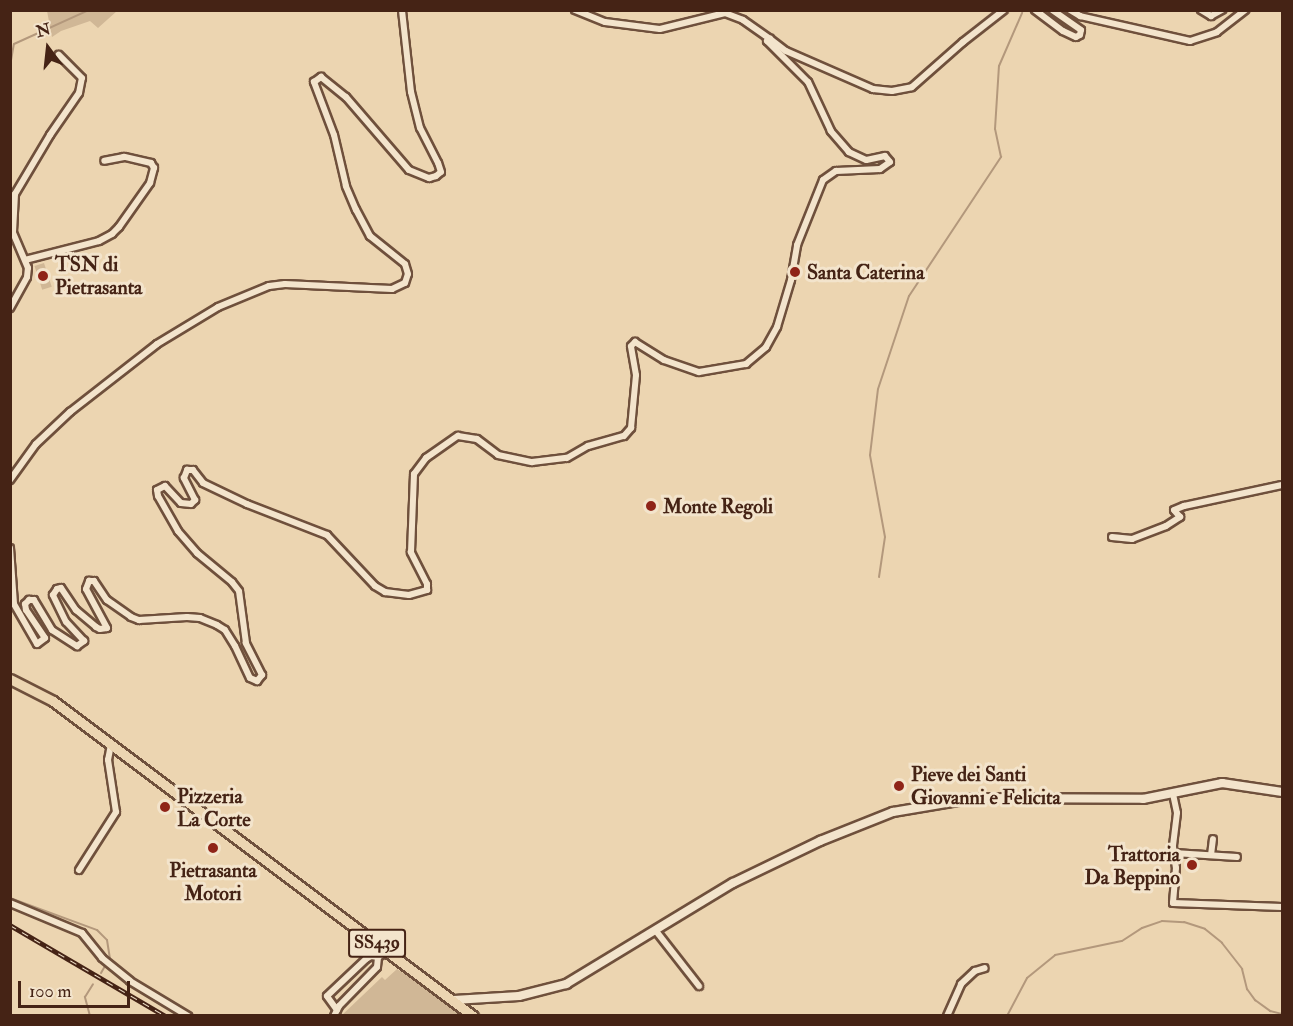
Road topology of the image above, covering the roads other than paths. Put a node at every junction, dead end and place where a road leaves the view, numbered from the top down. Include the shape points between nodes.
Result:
1 (402, 10) edge
2 (575, 10) edge
3 (1004, 10) edge
4 (1035, 10) edge
5 (1052, 10) edge
6 (1070, 10) edge
7 (1202, 10) edge
8 (1222, 10) edge
9 (1245, 10) edge
10 (770, 39) junction
11 (59, 55) dead end
12 (104, 161) dead end
13 (25, 260) junction
14 (10, 308) edge
15 (10, 480) edge
16 (1282, 484) edge
17 (1112, 537) dead end
18 (10, 548) edge
19 (10, 679) edge
20 (111, 745) junction
21 (1282, 792) edge
22 (1173, 794) junction
23 (1213, 838) dead end
24 (1174, 853) junction
25 (1211, 855) junction
26 (1237, 857) dead end
27 (79, 870) dead end
28 (10, 903) edge
29 (1282, 907) edge
30 (656, 931) junction
31 (389, 950) junction
32 (378, 957) junction
33 (985, 968) dead end
34 (699, 986) dead end
35 (454, 1000) junction
36 (335, 1013) edge
37 (188, 1016) edge
38 (473, 1016) edge
39 (947, 1016) edge

1 - 15 street via 411,92 420,128 441,172 429,178 409,170 346,97 321,77 314,82 356,210 370,236 405,264 405,283 392,289 277,285 218,307 157,344 70,412 36,444
2 - 10 street via 605,22 660,28 725,13
3 - 10 street via 912,87 892,91 873,89 786,51
4 - 5 street via 1063,32 1080,35 1081,30
6 - 9 street via 1080,16 1190,41 1217,32
7 - 8 street via 1211,16
10 - 18 street via 768,45 807,82 831,130 849,152 866,160 885,156 890,162 880,169 836,171 823,180 797,245 777,327 766,347 746,364 699,372 650,353 635,342 631,346 636,375 631,428 624,436 588,446 566,459 532,462 498,455 477,439 458,436 426,458 414,474 411,552 427,590 409,595 385,592 327,535 247,504 203,483 193,470 186,470 184,478 195,500 191,504 181,503 165,486 157,490 158,496 178,531 239,591 246,643 262,675 257,681 250,678 235,646 218,625 187,617 139,620 107,600 94,581 86,584 86,589 107,628 96,627 76,610 61,588 54,595 66,622 84,641 77,646 52,630 34,600 29,600 26,610 45,638 37,644 14,604
11 - 13 street via 82,78 79,93 15,194 13,232
12 - 13 street via 124,157 151,163 154,168 150,183 119,227 99,241
13 - 14 street via 27,278
16 - 17 street via 1184,506 1174,510 1180,517 1166,526 1132,539
19 - 20 main road, SS439 via 53,701
20 - 27 street via 108,760 116,812
20 - 31 main road, SS439
21 - 22 street via 1222,783
22 - 24 street via 1178,813
22 - 30 street via 1105,800 975,798 893,812 733,883
23 - 25 street
24 - 25 street
24 - 29 street via 1173,903
25 - 26 street
28 - 37 street via 82,933 102,958 130,981
30 - 34 street
30 - 35 street via 581,976 551,989 519,996
31 - 32 street
31 - 35 main road, SS439
32 - 36 street via 377,967
32 - 36 street via 371,956 327,996
33 - 39 street via 975,971 961,984
35 - 38 main road, SS439

